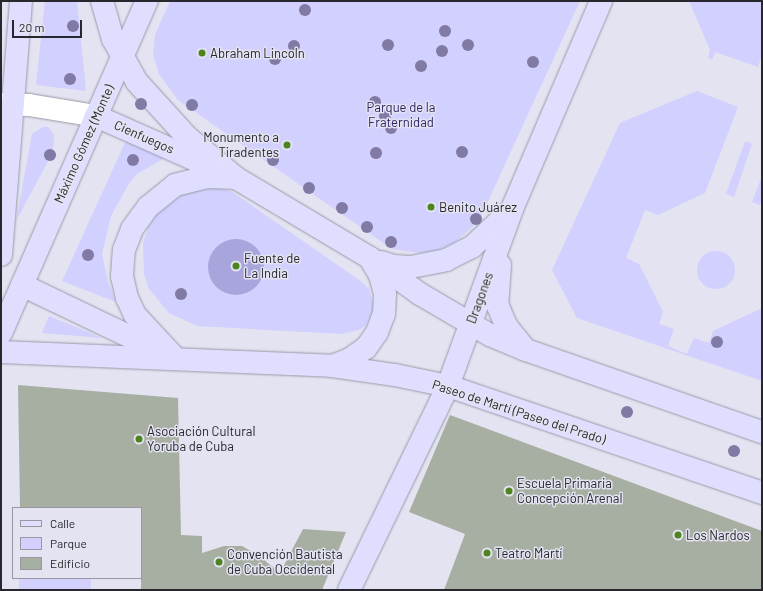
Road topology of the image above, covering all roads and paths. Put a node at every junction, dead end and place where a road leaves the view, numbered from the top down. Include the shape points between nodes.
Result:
1 (102, 1) edge
2 (147, 1) edge
3 (601, 1) edge
4 (21, 2) edge
5 (122, 59) junction
6 (7, 104) edge
7 (96, 116) junction
8 (236, 178) junction
9 (512, 209) junction
10 (1, 253) edge
11 (370, 258) junction
12 (22, 285) junction
13 (470, 324) junction
14 (1, 333) edge
15 (526, 350) junction
16 (1, 352) edge
17 (176, 359) junction
18 (332, 366) junction
19 (448, 386) junction
20 (762, 432) edge
21 (762, 493) edge
22 (349, 590) edge

1 - 5 main road
2 - 5 main road, Máximo Gómez (Monte)
3 - 9 main road, Dragones
4 - 6 main road
5 - 7 main road, Máximo Gómez (Monte)
5 - 8 main road via 158,108 186,137
6 - 7 street, Cienfuegos
6 - 10 main road
7 - 8 main road, Cienfuegos
7 - 12 main road, Máximo Gómez (Monte)
8 - 11 main road
8 - 17 main road via 207,176 175,185 148,207 132,229 124,250 122,276 127,298 135,314
9 - 11 main road via 472,247 446,260 412,267 393,266
9 - 13 main road, Dragones
9 - 15 main road via 497,279 497,304 507,327
10 - 12 main road
11 - 13 main road via 420,294
11 - 18 main road via 380,275 385,294 384,314 378,332 366,348 350,359
12 - 14 main road, Máximo Gómez (Monte)
12 - 17 main road, Paseo de Martí (Paseo del Prado)
13 - 15 main road
13 - 19 main road, Dragones
15 - 20 main road
16 - 17 main road
17 - 18 main road, Paseo de Martí (Paseo del Prado)
18 - 19 main road, Paseo de Martí (Paseo del Prado)
19 - 21 main road, Paseo de Martí (Paseo del Prado)
19 - 22 main road, Dragones

